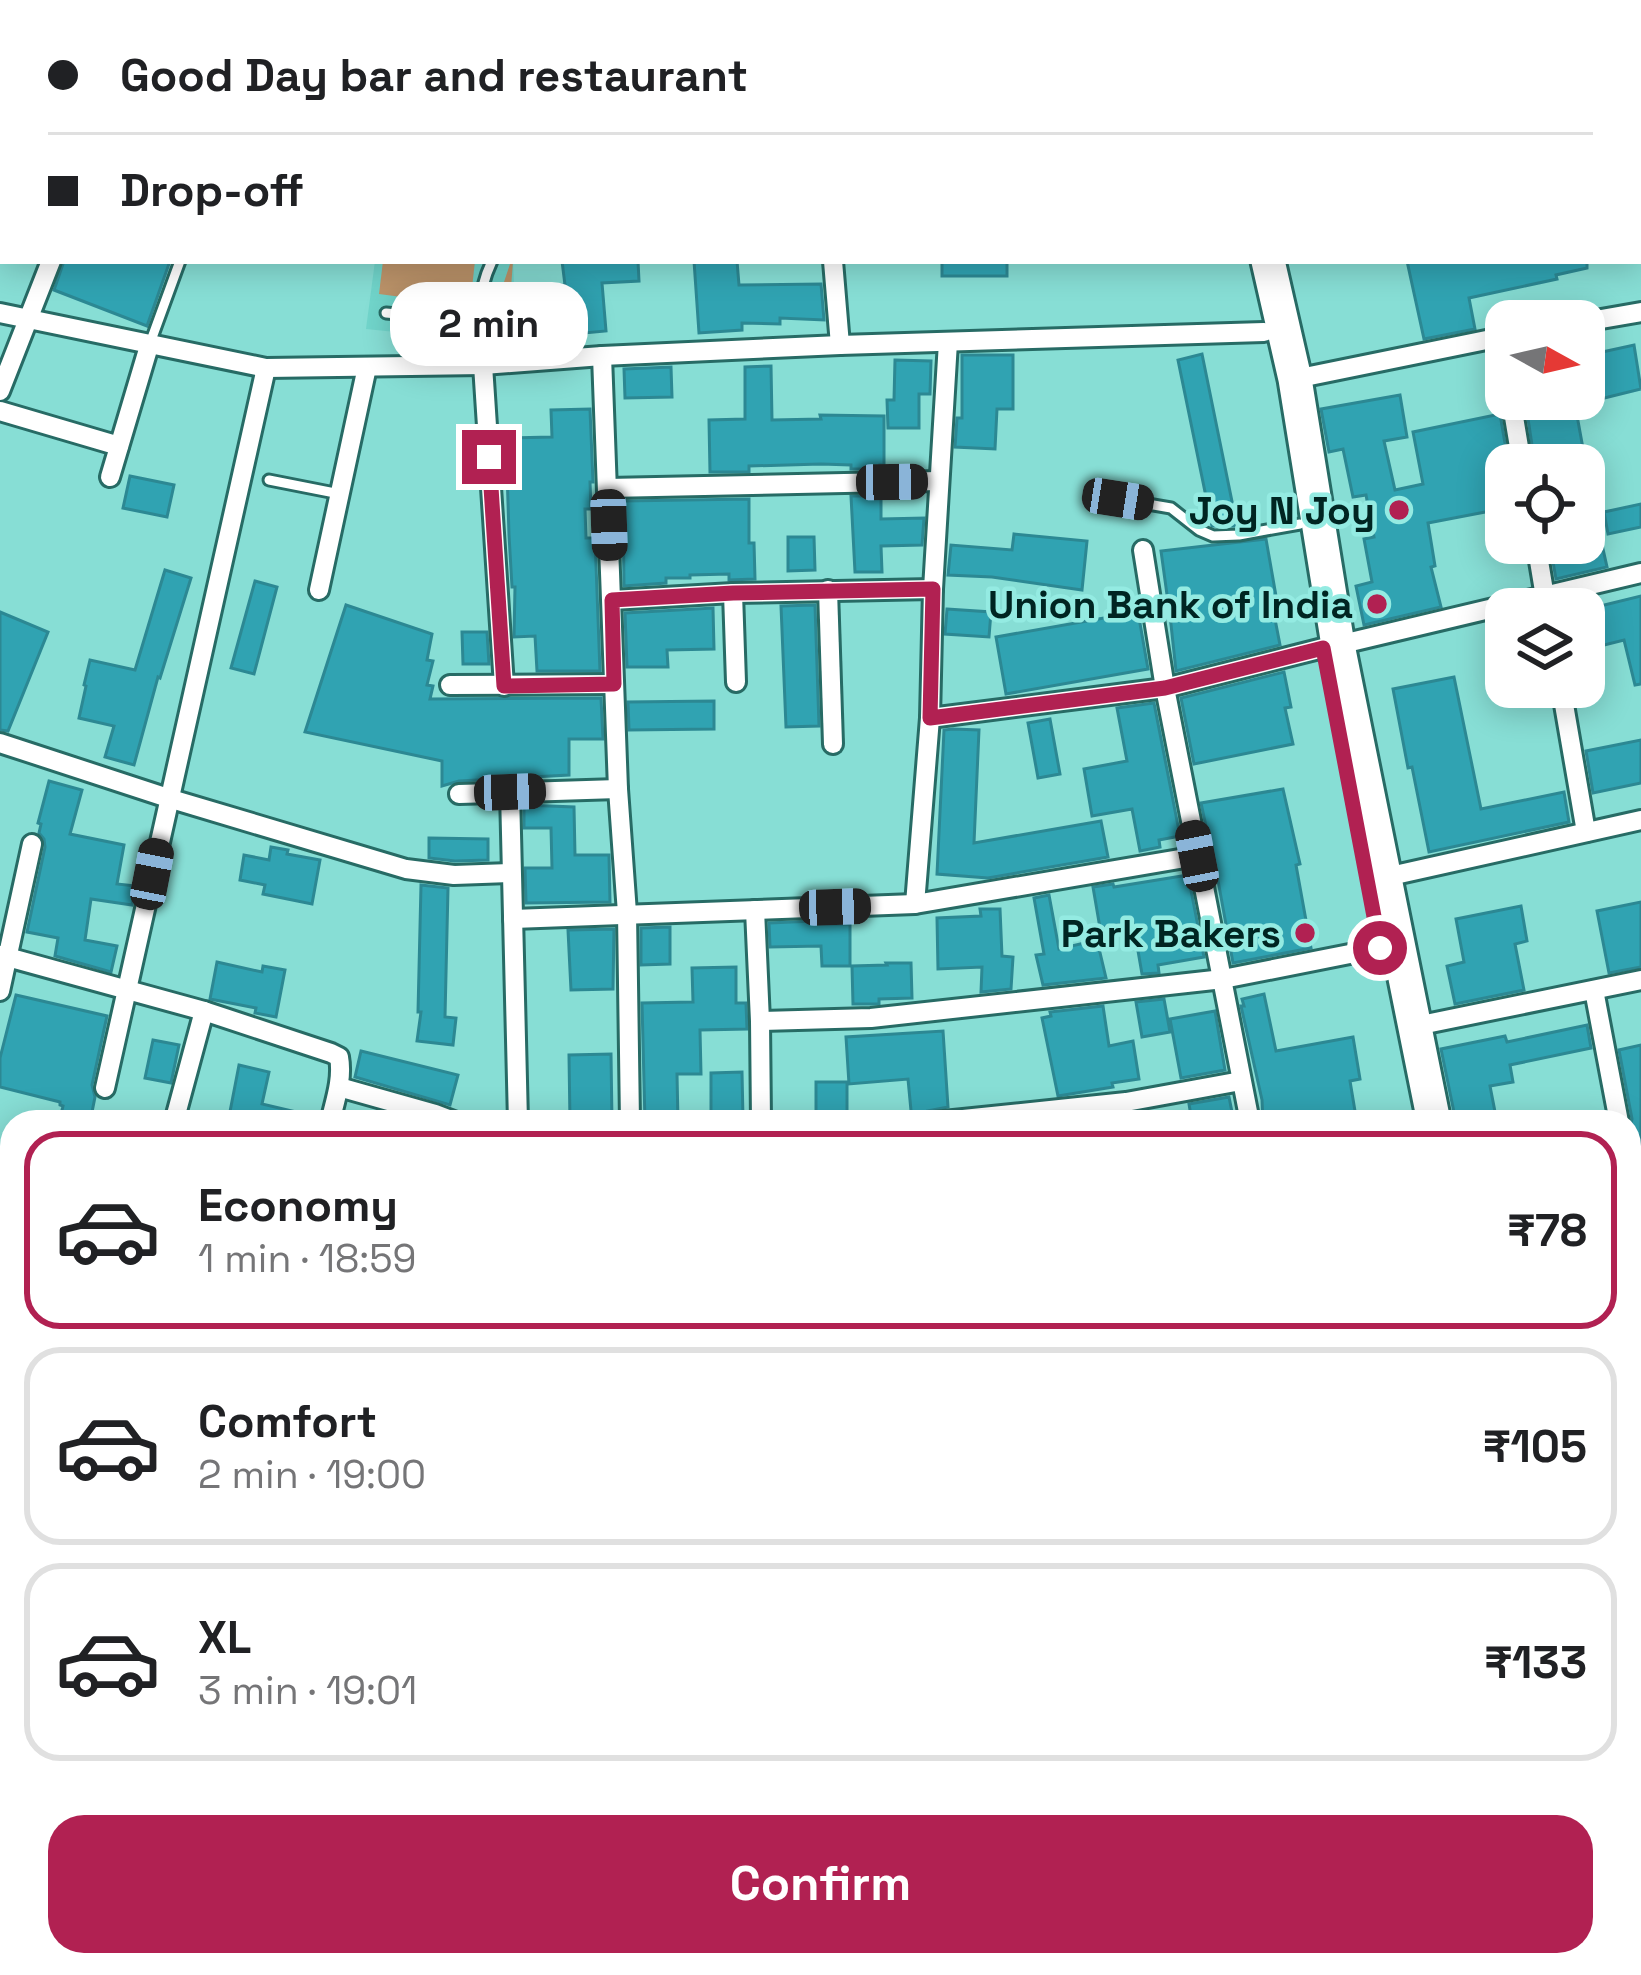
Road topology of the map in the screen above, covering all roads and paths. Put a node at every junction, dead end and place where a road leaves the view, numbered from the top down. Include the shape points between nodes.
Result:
1 (50, 264) edge
2 (179, 264) edge
3 (491, 264) edge
4 (833, 264) edge
5 (1251, 264) edge
6 (1269, 264) edge
7 (1641, 311) edge
8 (386, 313) dead end
9 (0, 314) edge
10 (1605, 318) edge
11 (28, 319) junction
12 (477, 320) junction
13 (1264, 332) junction
14 (1485, 340) edge
15 (948, 342) junction
16 (840, 345) junction
17 (149, 346) junction
18 (602, 356) junction
19 (483, 365) junction
20 (367, 367) junction
21 (266, 368) junction
22 (1295, 379) junction
23 (0, 391) edge
24 (0, 411) edge
25 (119, 446) junction
26 (110, 477) dead end
27 (269, 480) dead end
28 (939, 482) junction
29 (608, 488) junction
30 (340, 494) junction
31 (1118, 499) dead end
32 (1300, 524) junction
33 (1143, 550) dead end
34 (1641, 573) edge
35 (1594, 588) edge
36 (933, 589) junction
37 (319, 590) dead end
38 (828, 590) junction
39 (733, 593) junction
40 (612, 600) junction
41 (1485, 615) edge
42 (1330, 646) junction
43 (736, 682) dead end
44 (614, 684) junction
45 (450, 686) dead end
46 (504, 686) junction
47 (1165, 688) junction
48 (1565, 708) edge
49 (930, 718) junction
50 (0, 743) edge
51 (833, 743) dead end
52 (618, 788) junction
53 (510, 792) junction
54 (459, 794) dead end
55 (168, 798) junction
56 (1641, 820) edge
57 (1586, 832) junction
58 (32, 844) dead end
59 (1197, 856) junction
60 (510, 873) junction
61 (1386, 877) junction
62 (915, 904) junction
63 (754, 910) junction
64 (627, 913) junction
65 (513, 919) junction
66 (1380, 948) junction
67 (4, 956) edge
68 (1222, 979) junction
69 (1641, 980) edge
70 (128, 990) junction
71 (1594, 990) junction
72 (0, 991) edge
73 (204, 1011) junction
74 (760, 1021) junction
75 (1416, 1026) junction
76 (1241, 1081) junction
77 (104, 1088) dead end
78 (338, 1088) junction
79 (177, 1110) edge
80 (333, 1110) edge
81 (408, 1110) edge
82 (518, 1110) edge
83 (630, 1110) edge
84 (760, 1110) edge
85 (1135, 1110) edge
86 (1247, 1110) edge
87 (1410, 1110) edge
88 (1432, 1110) edge
89 (1617, 1110) edge

1 - 11 street
2 - 17 lane
3 - 12 lane
4 - 16 street
5 - 13 highway
6 - 22 highway
7 - 10 street
8 - 12 lane
9 - 11 street
11 - 17 street
11 - 23 street
12 - 19 lane
13 - 15 street
13 - 32 highway
14 - 22 street
15 - 16 street
15 - 28 street
16 - 18 street
17 - 21 street
17 - 25 street
18 - 19 street
18 - 29 street
19 - 20 street
19 - 46 street
20 - 21 street
20 - 30 street
21 - 55 street
22 - 42 highway
24 - 25 street
25 - 26 street
27 - 30 lane
28 - 29 street
28 - 36 street
29 - 40 street
30 - 37 street
31 - 32 lane via 1171,508 1214,536
32 - 42 highway
33 - 47 street
34 - 35 street
36 - 38 street
36 - 49 street
38 - 39 street
38 - 51 street
39 - 40 street
39 - 43 street
40 - 44 street
41 - 42 street
42 - 47 street
42 - 61 highway
42 - 66 highway
44 - 46 street
44 - 52 street
45 - 46 street
47 - 49 street
47 - 59 street
48 - 57 street
49 - 62 street
50 - 55 street
52 - 53 street
52 - 64 street
53 - 54 street
53 - 60 street
55 - 60 street via 406,869
55 - 70 street
56 - 57 street
57 - 61 street
58 - 67 street
59 - 62 street
59 - 68 street
60 - 65 street
61 - 75 highway
62 - 63 street
63 - 64 street
63 - 74 street
64 - 65 street
64 - 83 street
65 - 82 street
66 - 68 street
66 - 87 highway
67 - 70 street
67 - 72 street
68 - 74 street via 871,1018
68 - 76 street
69 - 71 street
70 - 73 street
70 - 77 street
71 - 75 street
71 - 89 street
73 - 78 street via 338,1057
73 - 79 street
74 - 84 street
75 - 88 highway
76 - 85 street
76 - 86 street
78 - 80 street
78 - 81 street

